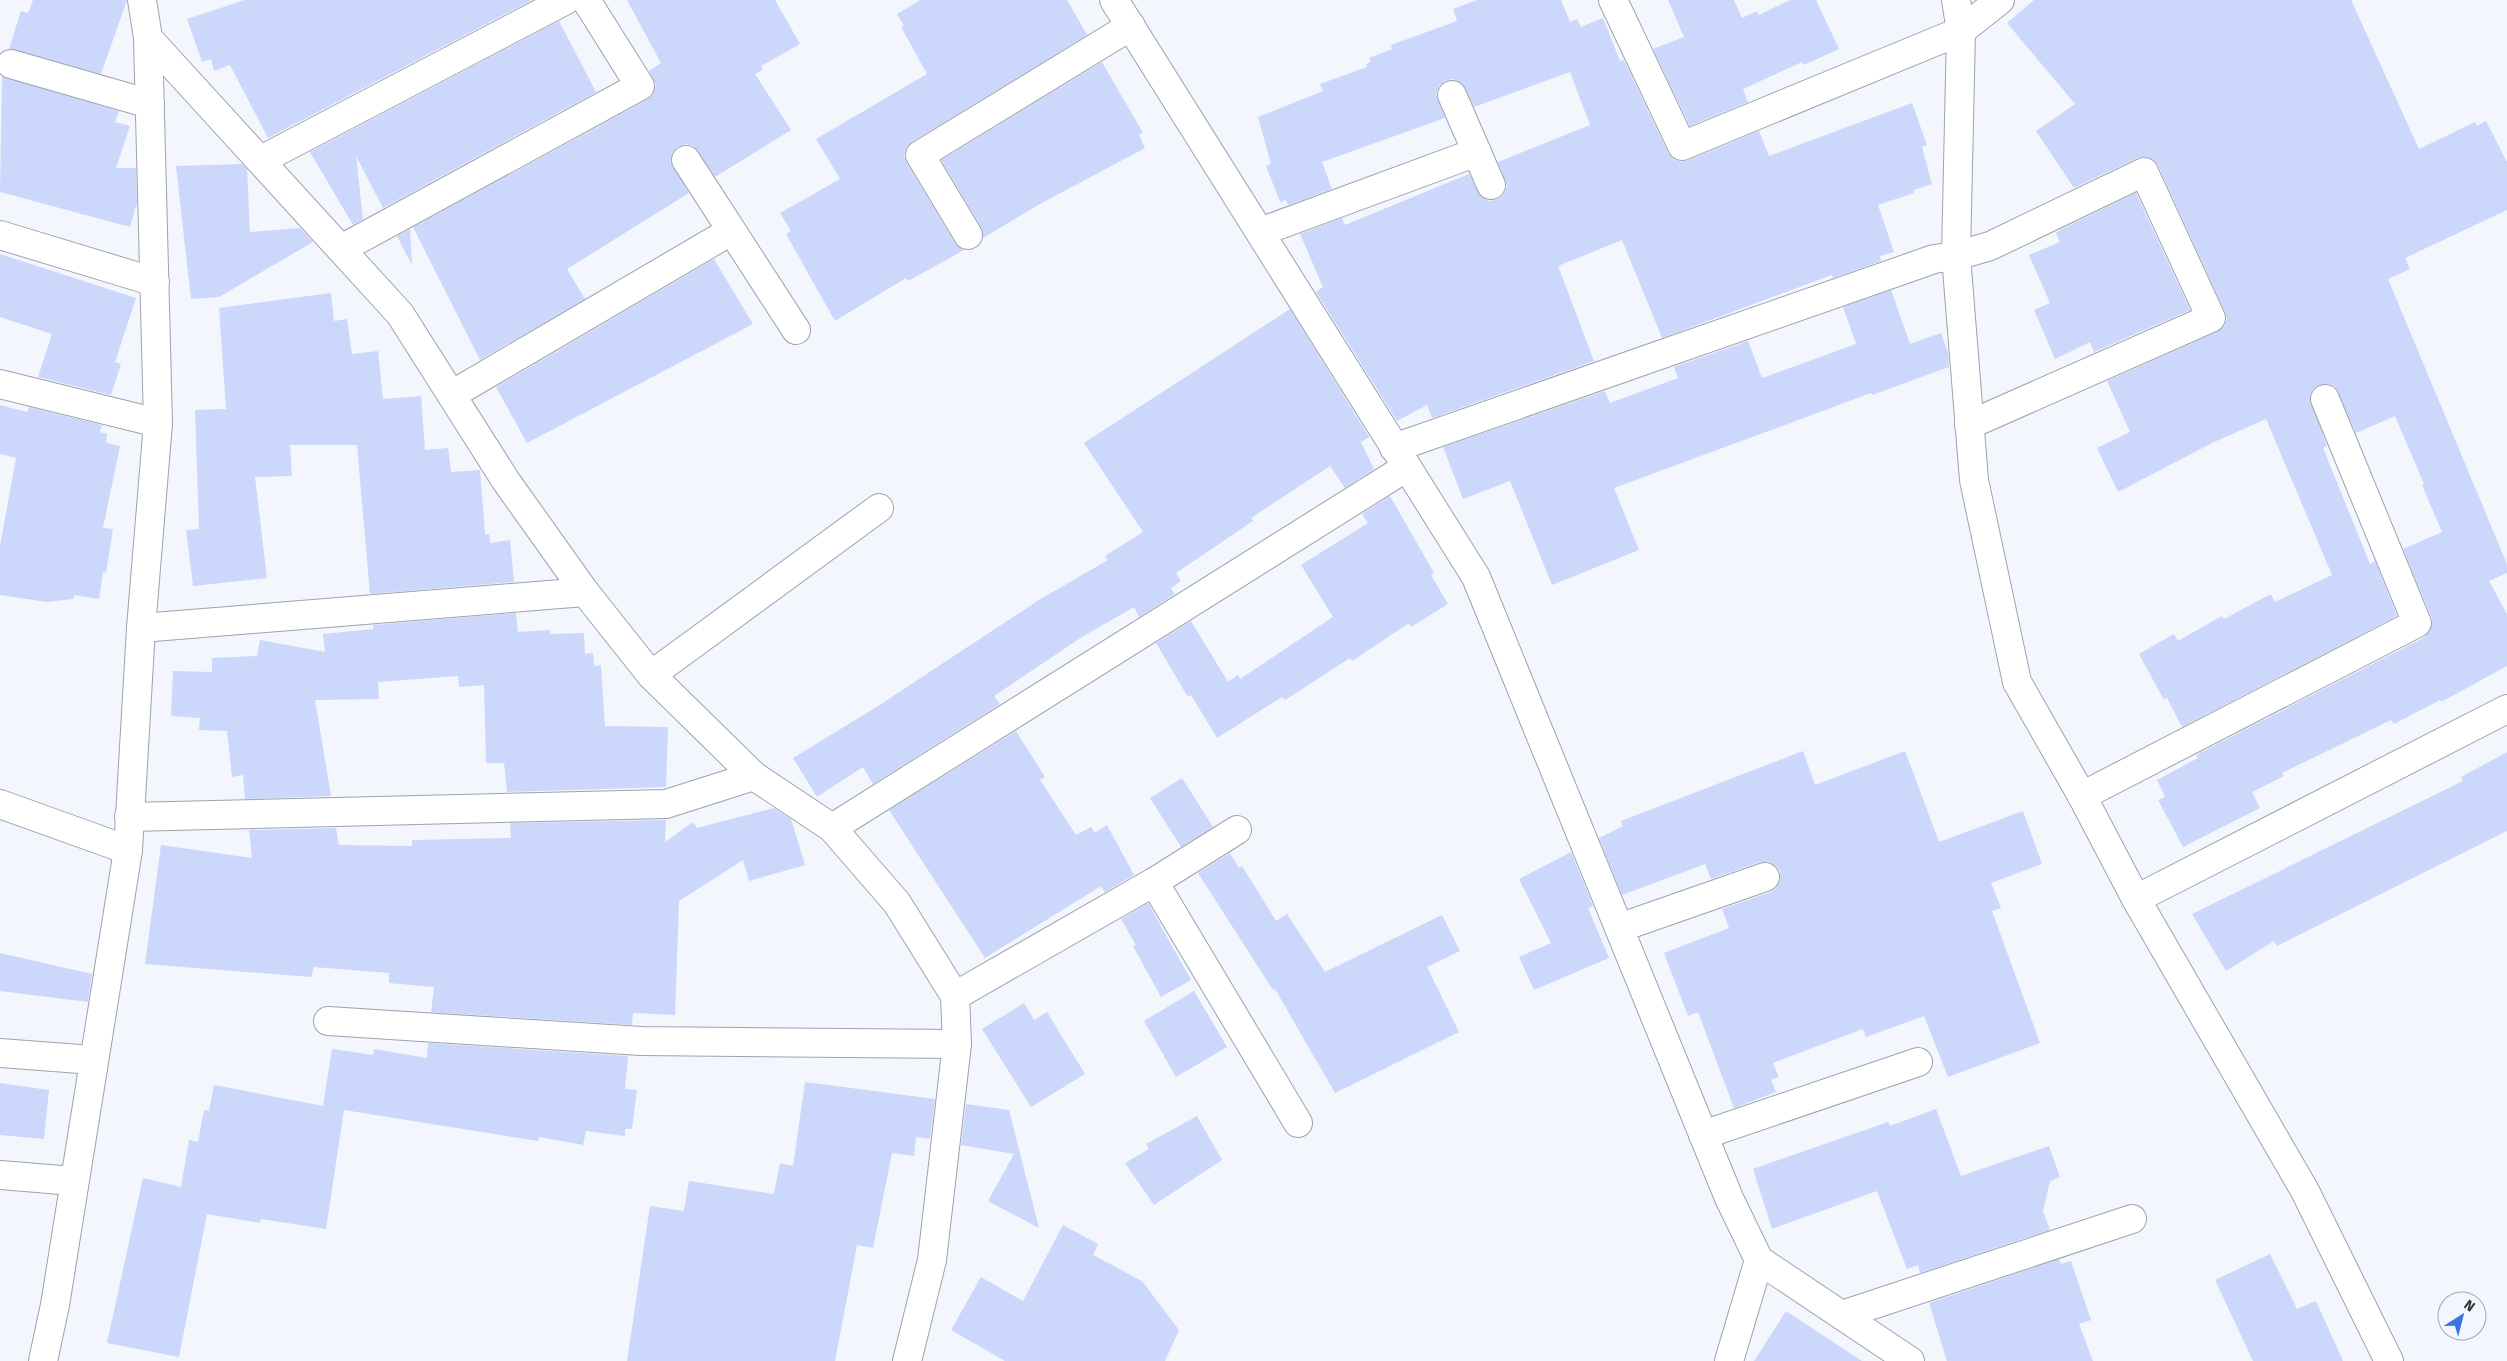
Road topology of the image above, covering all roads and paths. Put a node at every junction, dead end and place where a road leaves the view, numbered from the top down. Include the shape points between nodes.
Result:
1 (142, 0) edge
2 (566, 0) edge
3 (586, 0) edge
4 (1114, 0) edge
5 (1612, 0) edge
6 (1956, 0) edge
7 (2000, 0) edge
8 (1131, 26) junction
9 (1961, 31) junction
10 (148, 38) junction
11 (11, 64) dead end
12 (1452, 95) dead end
13 (150, 104) junction
14 (1477, 152) junction
15 (261, 160) junction
16 (686, 160) dead end
17 (1491, 184) dead end
18 (732, 231) junction
19 (1260, 232) junction
20 (0, 235) edge
21 (968, 236) dead end
22 (341, 249) junction
23 (1956, 256) junction
24 (155, 282) junction
25 (796, 330) dead end
26 (0, 384) edge
27 (453, 394) junction
28 (2325, 399) dead end
29 (158, 423) junction
30 (1969, 425) junction
31 (1400, 458) junction
32 (879, 508) dead end
33 (585, 592) junction
34 (142, 628) junction
35 (651, 674) junction
36 (2507, 709) edge
37 (754, 776) junction
38 (2082, 796) junction
39 (0, 804) edge
40 (129, 817) junction
41 (832, 828) junction
42 (1237, 830) dead end
43 (128, 850) junction
44 (1766, 877) dead end
45 (1154, 882) junction
46 (2136, 899) junction
47 (1619, 928) junction
48 (955, 996) junction
49 (328, 1021) dead end
50 (957, 1044) junction
51 (0, 1053) edge
52 (93, 1060) junction
53 (1918, 1062) dead end
54 (1298, 1123) dead end
55 (1704, 1135) junction
56 (0, 1175) edge
57 (73, 1181) junction
58 (2132, 1220) dead end
59 (1759, 1260) junction
60 (1842, 1315) junction
61 (43, 1361) edge
62 (908, 1361) edge
63 (1730, 1361) edge
64 (1910, 1361) edge
65 (2389, 1361) edge

1 - 10 street
2 - 15 street
3 - 22 street via 640,86
4 - 8 street
5 - 9 street via 1682,146
6 - 9 street
7 - 9 street
8 - 19 street
8 - 21 street via 920,155
9 - 23 street
10 - 13 street
10 - 15 street
11 - 13 street
12 - 14 street
13 - 24 street
14 - 17 street
14 - 19 street
15 - 22 street
16 - 18 street
18 - 25 street
18 - 27 street
19 - 31 street
20 - 24 street
22 - 27 street via 400,314
23 - 30 street
23 - 30 street via 1990,246 2144,172 2211,318
23 - 31 street via 1934,259
24 - 29 street
26 - 29 street
27 - 33 street via 506,481
28 - 38 street via 2418,623
29 - 34 street
30 - 38 street via 1974,480 2017,682
31 - 41 street
31 - 47 street via 1476,577
32 - 35 street
33 - 34 street
33 - 35 street
34 - 40 street
35 - 37 street
36 - 46 street
37 - 40 street via 666,804
37 - 41 street
38 - 46 street
39 - 43 street
40 - 43 street
41 - 48 street via 897,903
42 - 45 street
43 - 52 street
44 - 47 street
45 - 48 street
45 - 54 street
46 - 65 street via 2305,1191
47 - 55 street
48 - 50 street
49 - 50 street via 640,1041
50 - 62 street via 932,1260
51 - 52 street
52 - 57 street
53 - 55 street
55 - 59 street
56 - 57 street
57 - 61 street via 55,1305
58 - 60 street
59 - 60 street
59 - 63 street
60 - 64 street

